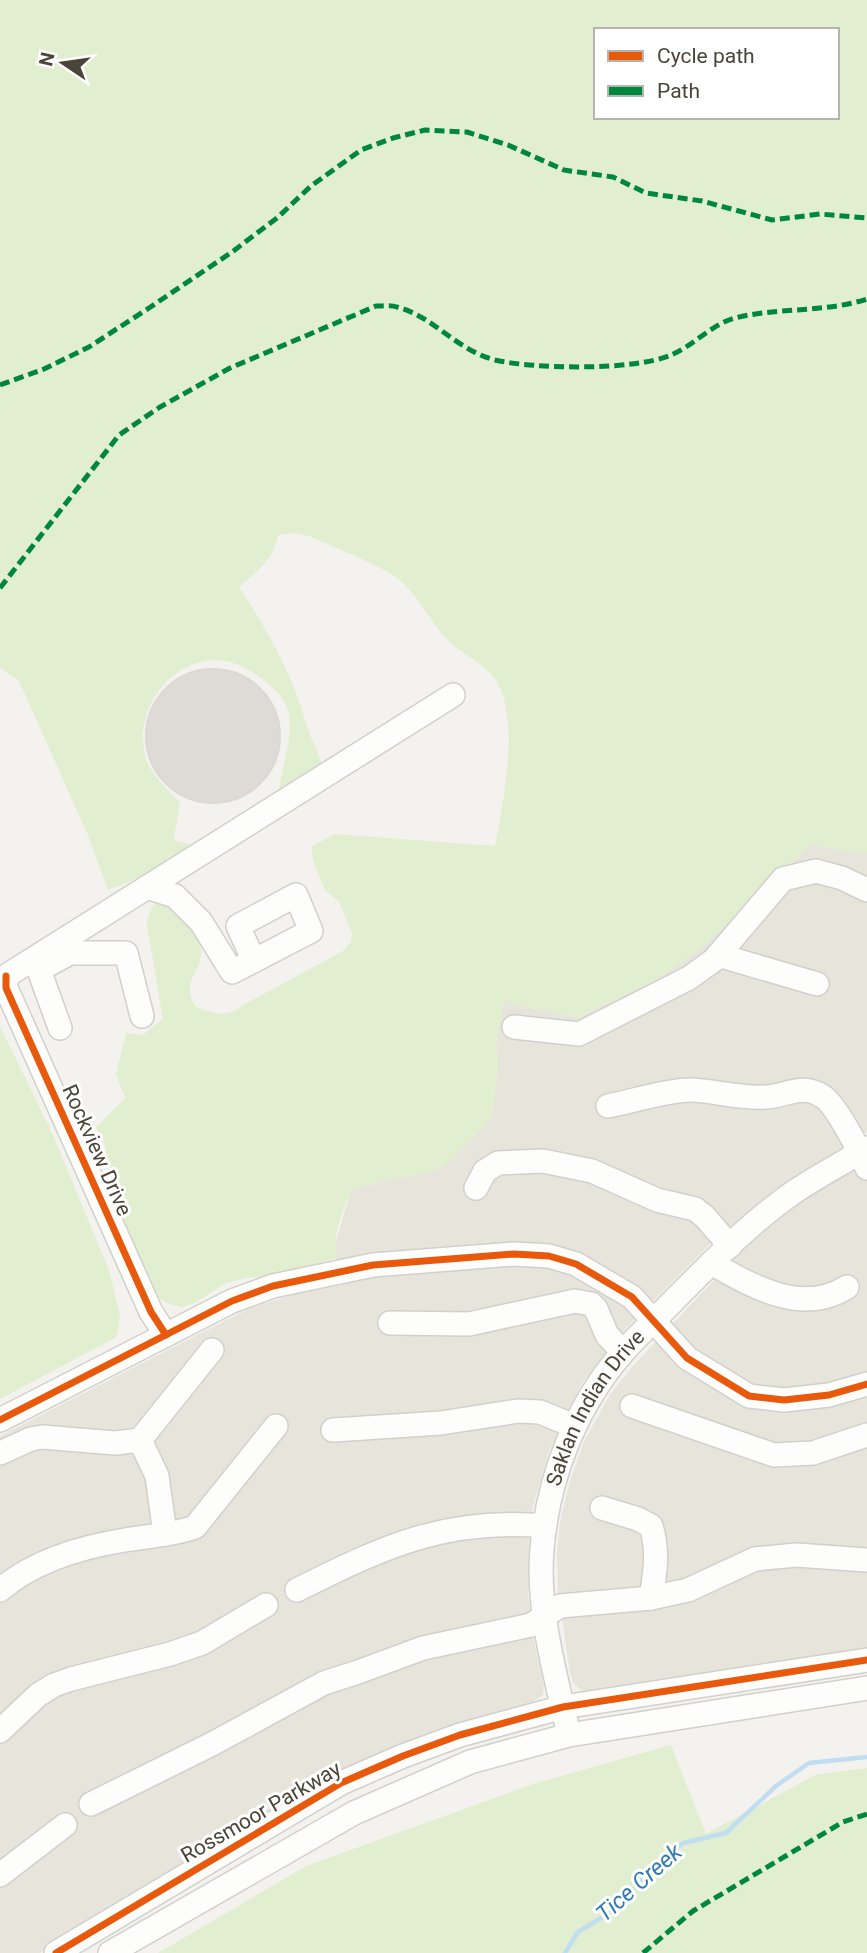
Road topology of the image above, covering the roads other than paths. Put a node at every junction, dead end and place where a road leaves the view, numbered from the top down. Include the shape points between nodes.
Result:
1 (453, 695) dead end
2 (147, 887) junction
3 (867, 890) edge
4 (718, 955) junction
5 (254, 961) dead end
6 (39, 970) junction
7 (6, 982) junction
8 (817, 984) dead end
9 (142, 1016) dead end
10 (514, 1027) dead end
11 (60, 1028) dead end
12 (608, 1106) dead end
13 (865, 1156) edge
14 (476, 1188) dead end
15 (730, 1246) junction
16 (711, 1263) junction
17 (847, 1287) dead end
18 (653, 1321) junction
19 (390, 1323) dead end
20 (166, 1335) junction
21 (212, 1350) dead end
22 (623, 1352) junction
23 (867, 1384) edge
24 (632, 1406) dead end
25 (0, 1420) edge
26 (276, 1426) dead end
27 (574, 1426) junction
28 (333, 1430) dead end
29 (867, 1435) edge
30 (140, 1440) junction
31 (0, 1453) edge
32 (602, 1508) dead end
33 (545, 1526) junction
34 (165, 1534) junction
35 (867, 1560) edge
36 (0, 1590) edge
37 (297, 1590) dead end
38 (652, 1598) junction
39 (266, 1605) dead end
40 (545, 1616) junction
41 (867, 1660) edge
42 (867, 1688) edge
43 (562, 1707) junction
44 (0, 1731) edge
45 (569, 1735) junction
46 (366, 1773) junction
47 (378, 1802) junction
48 (91, 1804) dead end
49 (65, 1825) dead end
50 (0, 1875) edge
51 (56, 1953) edge
52 (110, 1953) edge

1 - 2 street
2 - 5 street via 174,896 201,922 232,972
2 - 7 street
3 - 4 street via 816,871 783,879
4 - 8 street
4 - 10 street via 689,978 579,1034
6 - 7 street
6 - 9 street via 70,953 126,953
6 - 11 street
7 - 20 street, Rockview Drive via 151,1312
12 - 13 street via 690,1089 769,1097 808,1089 825,1097
13 - 15 street, Saklan Indian Drive via 795,1192
14 - 15 street via 485,1171 498,1163 543,1161 592,1171 657,1200 695,1209
15 - 16 street, Saklan Indian Drive
16 - 17 street via 753,1286 797,1299 822,1300
16 - 18 street, Saklan Indian Drive
18 - 20 street via 632,1297 576,1264 549,1256 514,1254 373,1265 273,1286
18 - 22 street, Saklan Indian Drive
18 - 23 street via 687,1358 749,1396 784,1400 829,1395
19 - 22 street via 468,1324 575,1301 596,1309 607,1335
20 - 25 street
21 - 30 street
22 - 27 street, Saklan Indian Drive
24 - 29 street via 774,1455 813,1454
26 - 34 street via 195,1527
27 - 28 street via 540,1412 518,1411 440,1423
27 - 33 street, Saklan Indian Drive
30 - 31 street via 115,1443 42,1437
30 - 34 street via 157,1476
32 - 38 street via 651,1526 657,1563
33 - 37 street via 513,1523 458,1528 401,1541
33 - 40 street, Saklan Indian Drive via 541,1569
34 - 36 street via 51,1559
35 - 38 street via 766,1557 688,1590
38 - 40 street via 560,1606
39 - 44 street via 202,1643 54,1685
40 - 43 street, Saklan Indian Drive
40 - 48 street via 531,1625 423,1648 324,1682 212,1745
41 - 43 street, Rossmoor Parkway
42 - 45 street
43 - 45 street, Saklan Indian Drive
43 - 46 street, Rossmoor Parkway via 460,1735
45 - 47 street via 470,1762
46 - 47 street
46 - 51 street, Rossmoor Parkway via 341,1783
47 - 52 street
49 - 50 street

